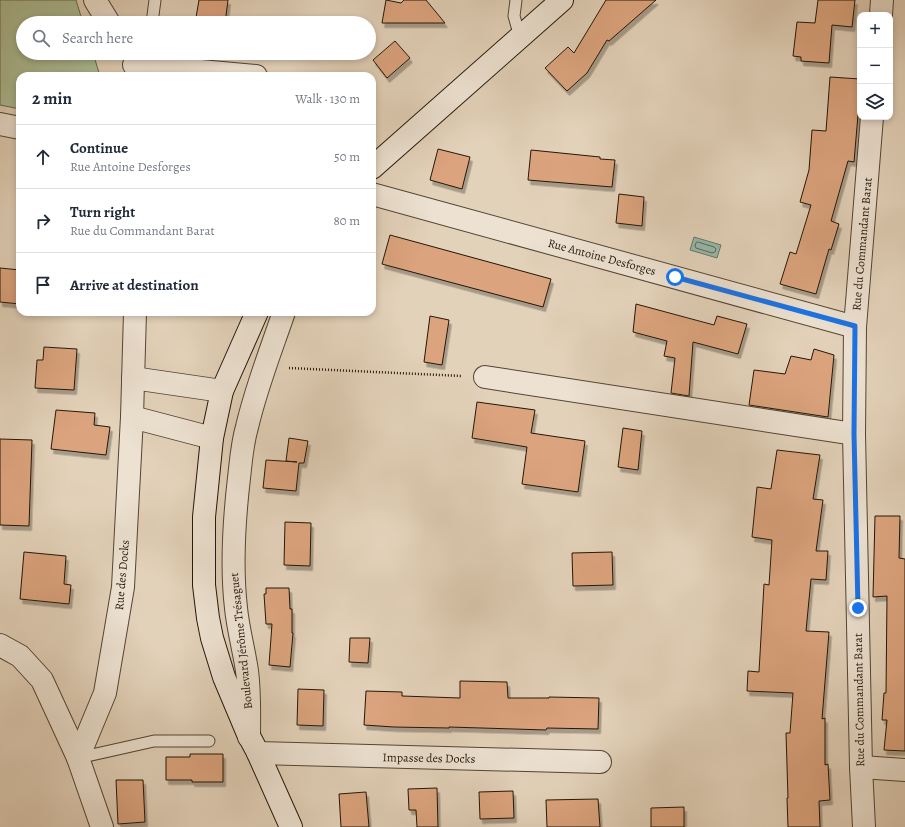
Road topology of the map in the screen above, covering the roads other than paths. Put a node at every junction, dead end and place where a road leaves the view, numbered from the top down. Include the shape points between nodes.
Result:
1 (95, 0) edge
2 (155, 0) edge
3 (516, 0) edge
4 (562, 0) edge
5 (882, 0) edge
6 (881, 12) edge
7 (105, 16) edge
8 (153, 16) edge
9 (520, 37) junction
10 (134, 62) edge
11 (221, 72) edge
12 (872, 120) edge
13 (0, 124) edge
14 (16, 127) edge
15 (376, 164) edge
16 (376, 195) edge
17 (135, 316) edge
18 (255, 316) edge
19 (283, 316) edge
20 (855, 326) junction
21 (485, 377) road end
22 (133, 378) junction
23 (222, 391) junction
24 (132, 417) junction
25 (854, 434) junction
26 (212, 438) junction
27 (0, 645) edge
28 (209, 741) dead end
29 (254, 745) junction
30 (78, 758) junction
31 (600, 762) dead end
32 (861, 767) junction
33 (905, 770) edge
34 (102, 827) edge
35 (291, 827) edge
36 (864, 827) edge

1 - 7 street
2 - 8 lane
3 - 9 lane via 514,16
4 - 9 street
5 - 6 street
9 - 15 street
10 - 11 street
12 - 20 street, Rue du Commandant Barat
13 - 14 street
16 - 20 street, Rue Antoine Desforges
17 - 22 street, Rue des Docks
18 - 23 street
19 - 29 street, Boulevard Jérôme Trésaguet via 246,428 235,513 236,608 247,670
20 - 25 street, Rue du Commandant Barat
21 - 25 street
22 - 23 street
22 - 24 street, Rue des Docks
23 - 26 street
24 - 26 street
24 - 30 street, Rue des Docks via 123,587 105,693
25 - 32 street, Rue du Commandant Barat
26 - 29 street via 204,517 204,585 208,618 224,678
27 - 30 street via 20,656 42,680
28 - 30 lane via 154,741
29 - 31 street, Impasse des Docks
29 - 35 street
30 - 34 street
32 - 33 street
32 - 36 street, Rue du Commandant Barat

